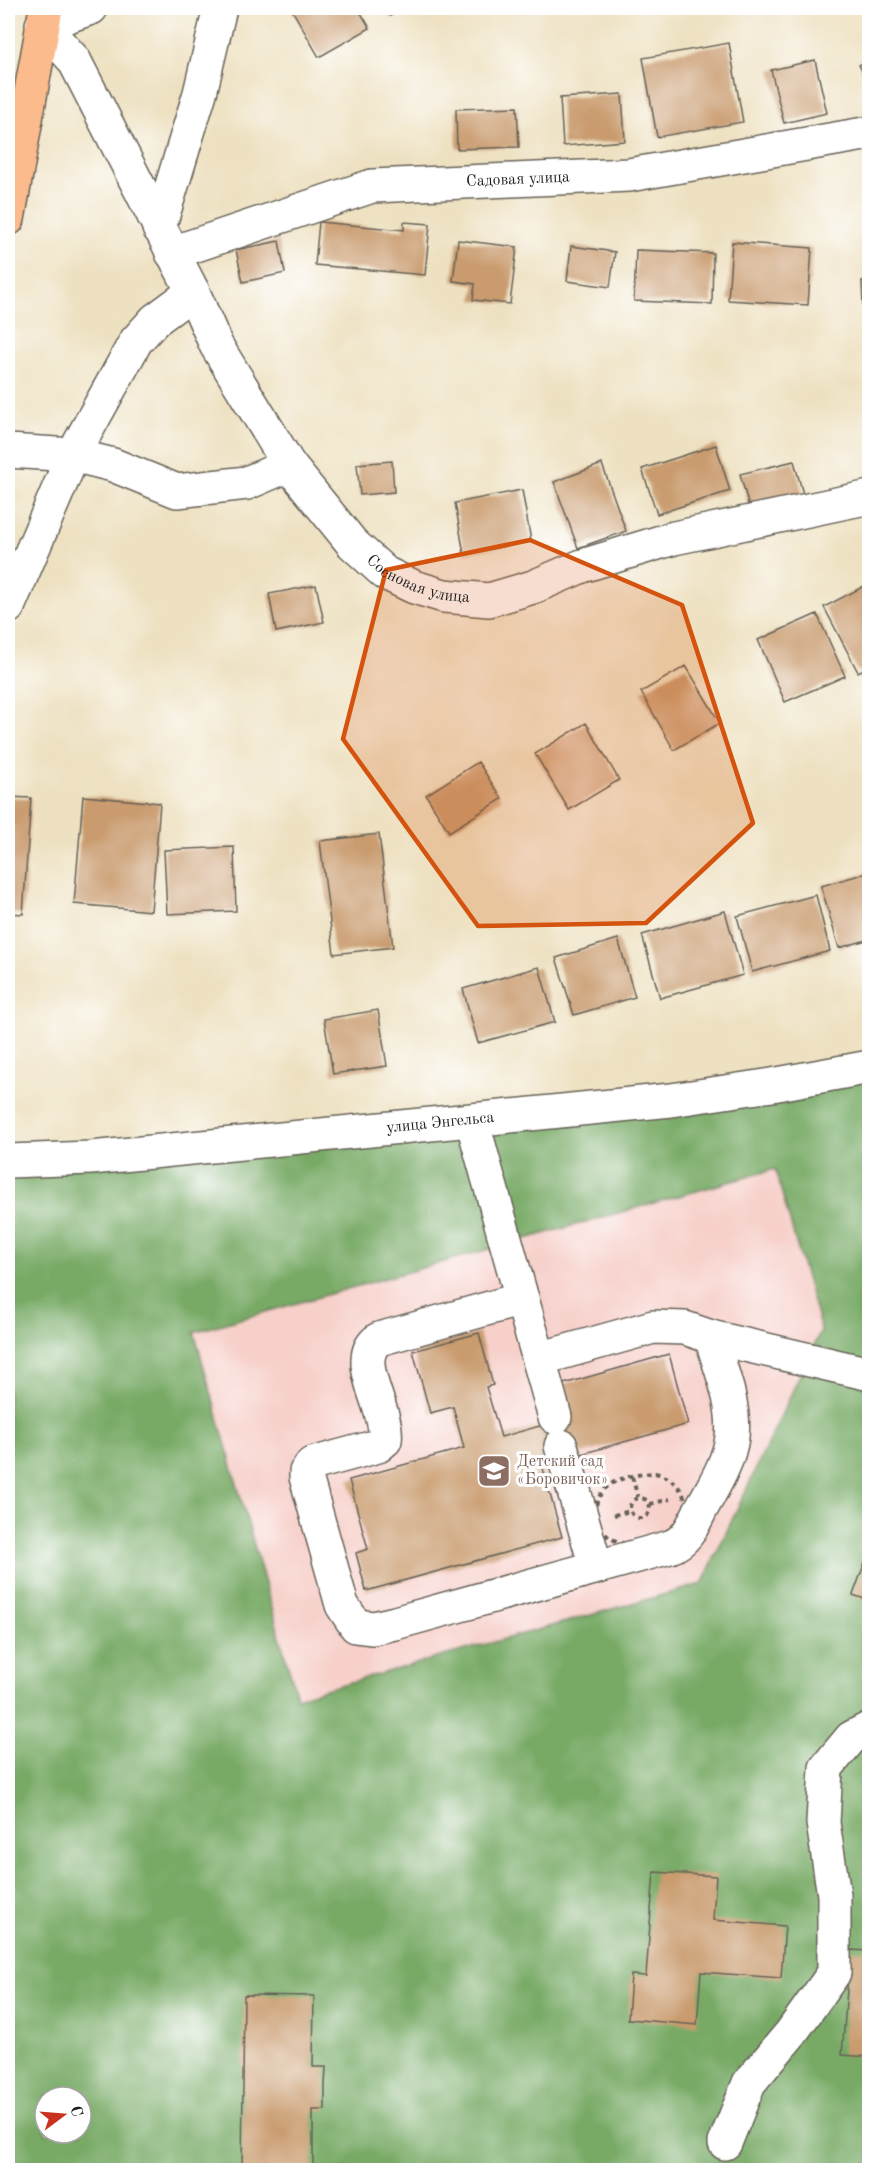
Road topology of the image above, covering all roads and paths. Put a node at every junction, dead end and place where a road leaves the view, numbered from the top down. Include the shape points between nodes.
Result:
1 (91, 8) edge
2 (220, 8) edge
3 (44, 16) edge
4 (870, 133) edge
5 (8, 219) edge
6 (165, 240) junction
7 (193, 292) junction
8 (8, 450) edge
9 (73, 455) junction
10 (289, 465) junction
11 (870, 497) edge
12 (8, 607) edge
13 (870, 1067) edge
14 (472, 1120) junction
15 (8, 1161) edge
16 (522, 1299) junction
17 (711, 1337) junction
18 (539, 1359) junction
19 (870, 1374) edge
20 (632, 1477) junction
21 (638, 1497) junction
22 (596, 1567) junction
23 (870, 1728) edge
24 (725, 2143) dead end

1 - 3 street
2 - 6 street
3 - 5 main road
3 - 6 street, Сосновая улица via 74,60
4 - 6 street, Садовая улица via 629,175 372,186
6 - 7 street, Сосновая улица
7 - 9 street via 155,320 136,341
7 - 10 street, Сосновая улица via 216,345
8 - 9 street
9 - 10 street via 112,465 177,491 247,483
9 - 12 street
10 - 11 street, Сосновая улица via 352,543 385,573 444,597 489,600 674,538
13 - 14 street, улица Энгельса via 671,1100
14 - 15 street, улица Энгельса via 103,1157
14 - 16 street
16 - 18 street
16 - 22 street via 374,1343 367,1363 385,1440 378,1446 312,1464 306,1477 342,1605 357,1626 395,1623
17 - 18 street via 685,1328 653,1327
17 - 19 street
17 - 22 street via 733,1422 732,1439 719,1476 679,1544
18 - 22 street
20 - 20 path via 607,1487 596,1504 595,1515 604,1534 623,1544 667,1534 682,1520 685,1509 685,1499 675,1480 655,1473
20 - 21 path
21 - 21 path via 630,1508 638,1519 651,1512 646,1499
23 - 24 street via 851,1738 826,1768 823,1823 834,1895 834,1973 749,2082

